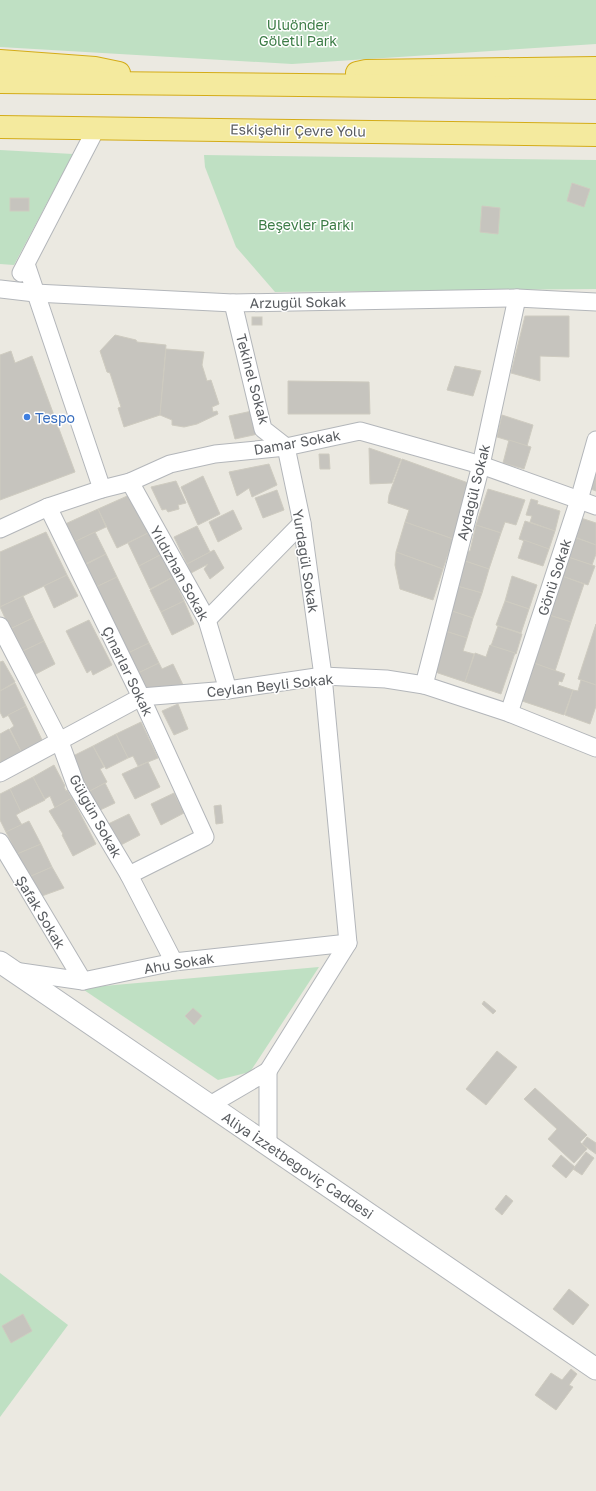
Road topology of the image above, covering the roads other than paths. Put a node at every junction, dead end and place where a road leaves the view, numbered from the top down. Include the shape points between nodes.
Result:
1 (0, 60) edge
2 (596, 68) edge
3 (0, 82) edge
4 (173, 85) junction
5 (304, 85) junction
6 (596, 88) edge
7 (0, 127) edge
8 (97, 127) junction
9 (596, 135) edge
10 (26, 264) junction
11 (6, 289) edge
12 (35, 293) junction
13 (517, 298) junction
14 (596, 302) edge
15 (233, 303) junction
16 (596, 440) edge
17 (286, 447) junction
18 (481, 465) junction
19 (130, 482) junction
20 (102, 489) junction
21 (579, 500) junction
22 (596, 506) edge
23 (48, 507) junction
24 (302, 523) junction
25 (0, 529) edge
26 (207, 620) junction
27 (0, 626) edge
28 (323, 676) junction
29 (424, 685) junction
30 (228, 690) junction
31 (141, 697) junction
32 (509, 713) junction
33 (60, 742) junction
34 (596, 748) edge
35 (0, 773) edge
36 (0, 842) edge
37 (129, 874) junction
38 (348, 943) junction
39 (174, 962) junction
40 (6, 966) edge
41 (83, 981) junction
42 (268, 1071) junction
43 (210, 1105) junction
44 (268, 1144) junction
45 (596, 1369) edge

1 - 4 highway via 95,68
2 - 5 highway via 366,71
3 - 4 highway
4 - 5 highway
5 - 6 highway
7 - 8 highway, Eskişehir Çevre Yolu
8 - 9 highway, Eskişehir Çevre Yolu
8 - 10 street
10 - 11 street
10 - 12 street
11 - 12 street, Arzugül Sokak
12 - 15 street, Arzugül Sokak
12 - 20 street
13 - 14 street, Arzugül Sokak
13 - 15 street, Arzugül Sokak
13 - 18 street, Aydagül Sokak
15 - 17 street, Tekinel Sokak via 263,428
16 - 21 street, Gönü Sokak
17 - 18 street, Damar Sokak via 360,431
17 - 19 street, Damar Sokak via 215,454 170,464
17 - 24 street, Yurdagül Sokak
18 - 21 street, Damar Sokak
18 - 29 street, Aydagül Sokak
19 - 20 street, Damar Sokak
19 - 26 street, Yıldızhan Sokak
20 - 23 street, Damar Sokak
21 - 22 street, Damar Sokak
21 - 32 street, Gönü Sokak
23 - 25 street, Damar Sokak
23 - 31 street, Çınarlar Sokak
24 - 26 street
24 - 28 street, Yurdagül Sokak
26 - 30 street, Yıldızhan Sokak
27 - 33 street, Gülgün Sokak
28 - 29 street, Ceylan Beyli Sokak via 386,679
28 - 30 street, Ceylan Beyli Sokak
28 - 38 street, Yurdagül Sokak
29 - 32 street, Ceylan Beyli Sokak
30 - 31 street, Ceylan Beyli Sokak
31 - 33 street, Ceylan Beyli Sokak
31 - 37 street, Çınarlar Sokak via 205,837
32 - 34 street, Ceylan Beyli Sokak
33 - 35 street, Ceylan Beyli Sokak
33 - 37 street, Gülgün Sokak via 76,786
36 - 41 street, Şafak Sokak
37 - 39 street, Gülgün Sokak
38 - 39 street, Ahu Sokak
38 - 42 street
39 - 41 street, Ahu Sokak
40 - 41 street, Ahu Sokak
40 - 43 street, Aliya İzzetbegoviç Caddesi
42 - 43 street
42 - 44 street
43 - 44 street, Aliya İzzetbegoviç Caddesi
44 - 45 street, Aliya İzzetbegoviç Caddesi

